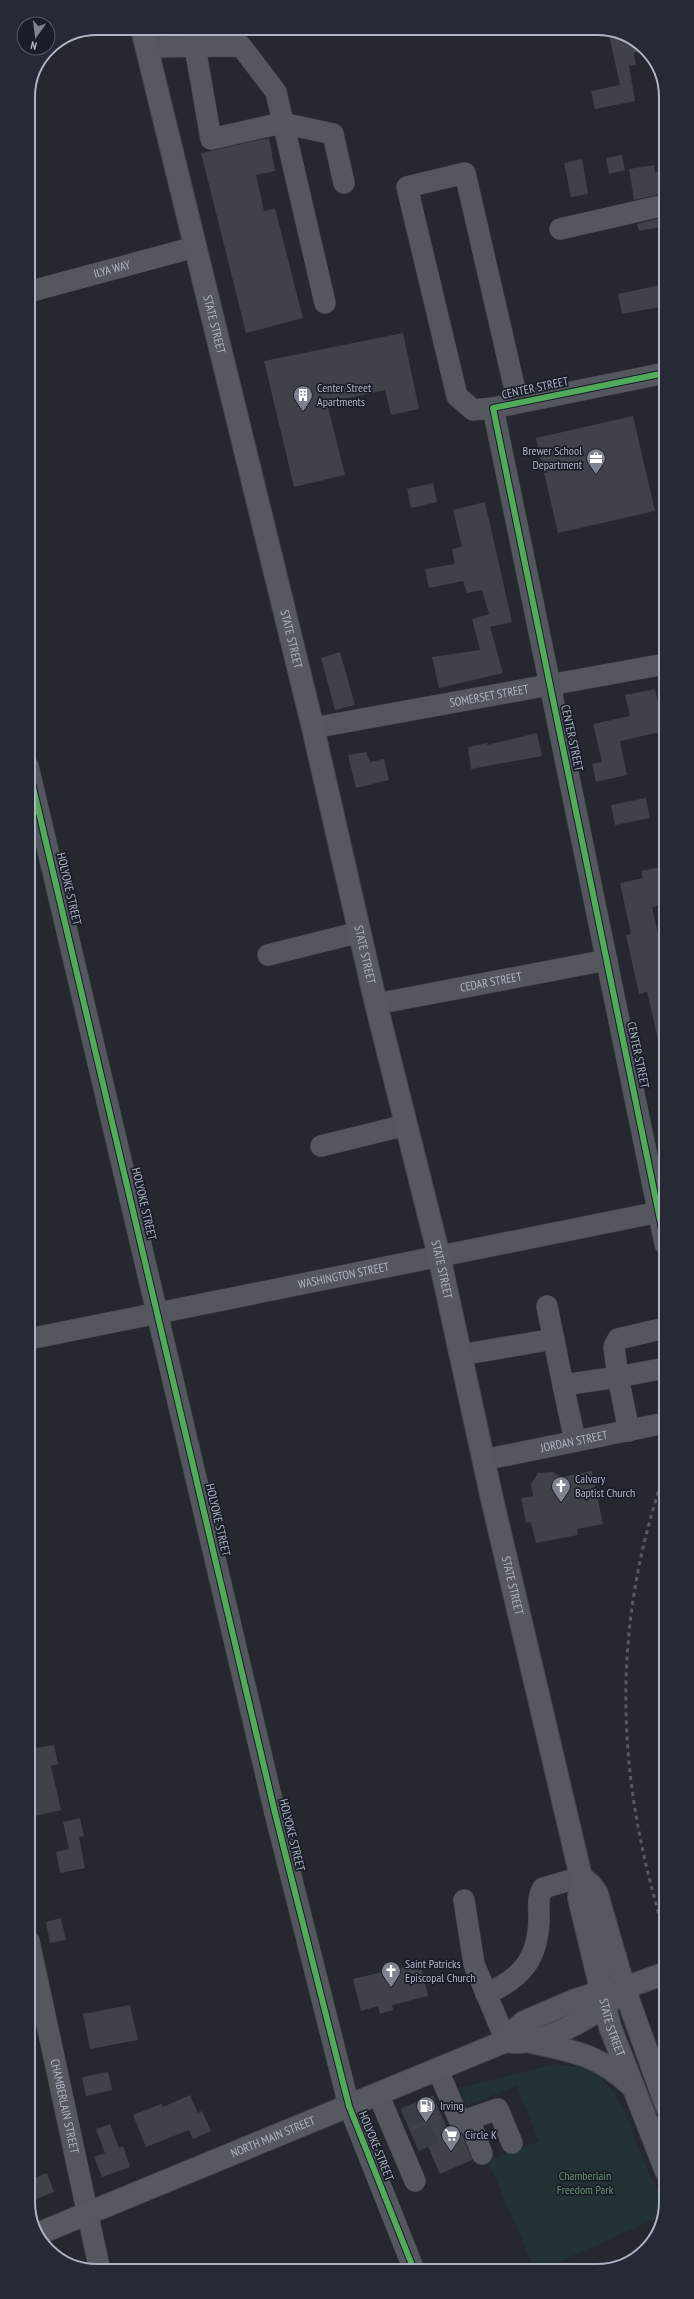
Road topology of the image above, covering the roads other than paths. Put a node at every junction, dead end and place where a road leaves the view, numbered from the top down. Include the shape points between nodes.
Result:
1 (145, 40) edge
2 (195, 47) junction
3 (282, 123) junction
4 (344, 183) dead end
5 (659, 206) edge
6 (560, 229) dead end
7 (195, 247) junction
8 (35, 290) edge
9 (325, 303) dead end
10 (659, 374) edge
11 (518, 403) junction
12 (493, 408) junction
13 (659, 665) edge
14 (550, 685) junction
15 (313, 728) junction
16 (35, 795) edge
17 (360, 932) junction
18 (268, 955) dead end
19 (607, 960) junction
20 (376, 1004) junction
21 (406, 1125) junction
22 (321, 1146) dead end
23 (659, 1212) joint
24 (439, 1256) junction
25 (547, 1306) dead end
26 (158, 1313) junction
27 (659, 1329) edge
28 (35, 1338) edge
29 (554, 1339) junction
30 (460, 1355) junction
31 (659, 1369) edge
32 (618, 1377) junction
33 (563, 1385) junction
34 (659, 1425) edge
35 (629, 1431) junction
36 (576, 1441) junction
37 (483, 1460) junction
38 (581, 1877) junction
39 (464, 1900) dead end
40 (35, 1970) edge
41 (659, 1976) edge
42 (624, 1988) junction
43 (486, 1994) junction
44 (603, 1999) junction
45 (506, 2041) junction
46 (531, 2042) junction
47 (438, 2070) junction
48 (659, 2086) edge
49 (632, 2087) junction
50 (378, 2094) junction
51 (348, 2106) junction
52 (459, 2123) junction
53 (401, 2132) junction
54 (363, 2143) junction
55 (512, 2143) dead end
56 (482, 2154) dead end
57 (659, 2154) edge
58 (415, 2181) dead end
59 (87, 2215) junction
60 (43, 2233) edge
61 (98, 2264) edge
62 (412, 2264) edge

1 - 2 street
1 - 7 main road, STATE STREET
2 - 3 street via 241,46 276,92
2 - 3 street via 211,139
3 - 4 street via 333,134
3 - 9 street
5 - 6 street
7 - 8 street, ILYA WAY
7 - 15 main road, STATE STREET
10 - 11 street, CENTER STREET
11 - 12 street, CENTER STREET
11 - 12 street via 465,173 407,187 456,396 473,410
12 - 14 street, CENTER STREET
13 - 14 street, SOMERSET STREET
14 - 15 street, SOMERSET STREET
14 - 19 street, CENTER STREET
15 - 17 main road, STATE STREET
16 - 26 street, HOLYOKE STREET
17 - 18 street
17 - 20 main road, STATE STREET
19 - 20 street, CEDAR STREET
19 - 23 street, CENTER STREET
20 - 21 main road, STATE STREET
21 - 22 street
21 - 24 main road, STATE STREET
23 - 24 street, WASHINGTON STREET
24 - 26 street, WASHINGTON STREET
24 - 30 main road, STATE STREET
25 - 29 street
26 - 28 street, WASHINGTON STREET
26 - 51 street, HOLYOKE STREET via 275,1813
27 - 32 street via 615,1341
29 - 30 street
29 - 33 street
30 - 37 main road, STATE STREET
31 - 32 street
32 - 33 street
32 - 35 street
33 - 36 street
34 - 35 street, JORDAN STREET
35 - 36 street, JORDAN STREET
36 - 37 street, JORDAN STREET
37 - 38 main road, STATE STREET
38 - 42 main road, STATE STREET via 597,1894
38 - 43 street via 543,1888 539,1896 536,1944 530,1960 511,1981
38 - 44 main road, STATE STREET via 579,1898
39 - 43 street via 472,1956
40 - 59 street, CHAMBERLAIN STREET
41 - 42 main road, NORTH MAIN STREET
42 - 44 main road, NORTH MAIN STREET
42 - 48 main road, STATE STREET
43 - 45 street
44 - 45 main road, NORTH MAIN STREET via 574,2001 524,2022
44 - 46 main road, NORTH MAIN STREET via 584,2020
44 - 49 main road, STATE STREET
45 - 46 main road, NORTH MAIN STREET
45 - 47 main road, NORTH MAIN STREET
46 - 49 main road via 591,2057 615,2071
47 - 50 main road, NORTH MAIN STREET
47 - 52 street via 444,2103
49 - 57 main road, STATE STREET
50 - 51 main road, NORTH MAIN STREET
50 - 53 street
51 - 54 street, HOLYOKE STREET
51 - 59 main road, NORTH MAIN STREET
52 - 55 street via 498,2109
52 - 56 street
53 - 54 street
53 - 58 street
54 - 62 street, HOLYOKE STREET
59 - 60 main road, NORTH MAIN STREET
59 - 61 street, CHAMBERLAIN STREET

